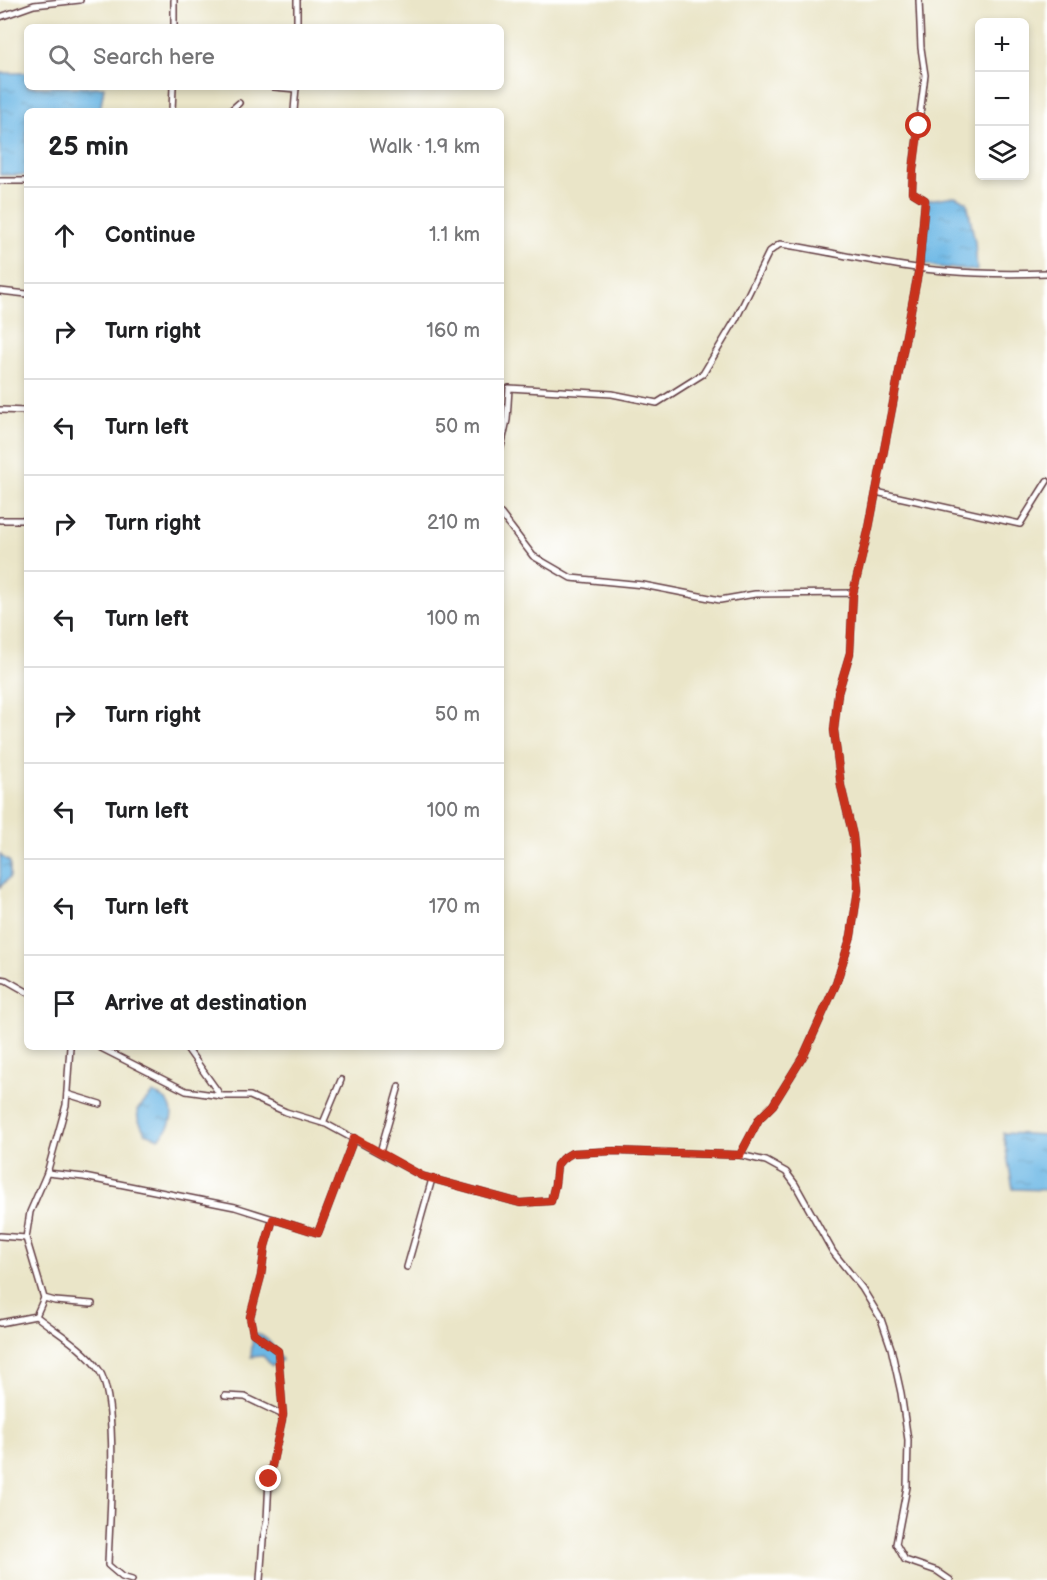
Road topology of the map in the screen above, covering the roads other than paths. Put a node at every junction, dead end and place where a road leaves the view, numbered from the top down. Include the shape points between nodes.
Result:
1 (80, 0) edge
2 (174, 0) edge
3 (297, 0) edge
4 (919, 0) edge
5 (0, 17) edge
6 (174, 24) edge
7 (297, 24) edge
8 (172, 90) edge
9 (296, 90) edge
10 (239, 103) dead end
11 (172, 108) edge
12 (233, 108) edge
13 (294, 108) edge
14 (0, 181) edge
15 (24, 181) edge
16 (919, 268) junction
17 (1047, 273) edge
18 (0, 291) edge
19 (24, 294) edge
20 (0, 410) edge
21 (24, 411) edge
22 (504, 434) edge
23 (1047, 481) edge
24 (876, 492) junction
25 (504, 518) edge
26 (0, 520) edge
27 (24, 520) edge
28 (853, 593) junction
29 (0, 979) edge
30 (24, 990) edge
31 (70, 1050) edge
32 (105, 1050) edge
33 (188, 1050) edge
34 (341, 1080) dead end
35 (399, 1086) dead end
36 (67, 1094) junction
37 (221, 1096) junction
38 (100, 1104) dead end
39 (323, 1123) junction
40 (354, 1138) junction
41 (380, 1152) junction
42 (740, 1155) junction
43 (47, 1173) junction
44 (432, 1179) junction
45 (273, 1219) junction
46 (0, 1236) edge
47 (26, 1238) junction
48 (407, 1267) dead end
49 (44, 1298) junction
50 (92, 1304) dead end
51 (36, 1316) junction
52 (0, 1323) edge
53 (225, 1396) dead end
54 (283, 1415) junction
55 (132, 1580) edge
56 (260, 1580) edge
57 (950, 1580) edge

1 - 5 street via 34,5
2 - 6 street
3 - 7 street
4 - 16 street via 925,75 912,192 925,200
8 - 11 street
9 - 13 street
10 - 12 street
14 - 15 street
16 - 17 street via 997,275
16 - 22 street via 780,244 768,252 736,319 703,374 657,403 612,394 509,388
16 - 24 street
18 - 19 street
20 - 21 street
23 - 24 street via 1020,524
24 - 28 street
25 - 28 street via 533,556 571,578 643,585 720,600 755,594
26 - 27 street
28 - 42 street via 850,653 838,693 834,730 853,836 858,890 851,936 836,984 804,1055 773,1105 759,1119
29 - 30 street
31 - 36 street
32 - 37 street via 186,1091
33 - 37 street
34 - 39 street
35 - 41 street
36 - 38 street
36 - 43 street
37 - 39 street via 250,1096
39 - 40 street
40 - 41 street
40 - 45 street via 318,1233
41 - 44 street
42 - 44 street via 572,1153 557,1165 551,1201 520,1203
42 - 57 street via 766,1161 786,1172 833,1252 881,1319 891,1348 908,1440 907,1487 896,1544 905,1560
43 - 45 street via 188,1197
43 - 47 street via 30,1212
44 - 48 street
45 - 54 street via 250,1317 253,1333 278,1351
46 - 47 street
47 - 49 street
49 - 50 street
49 - 51 street
51 - 52 street
51 - 55 street via 85,1354 100,1371 112,1429 108,1565
53 - 54 street via 245,1397
54 - 56 street via 269,1479

